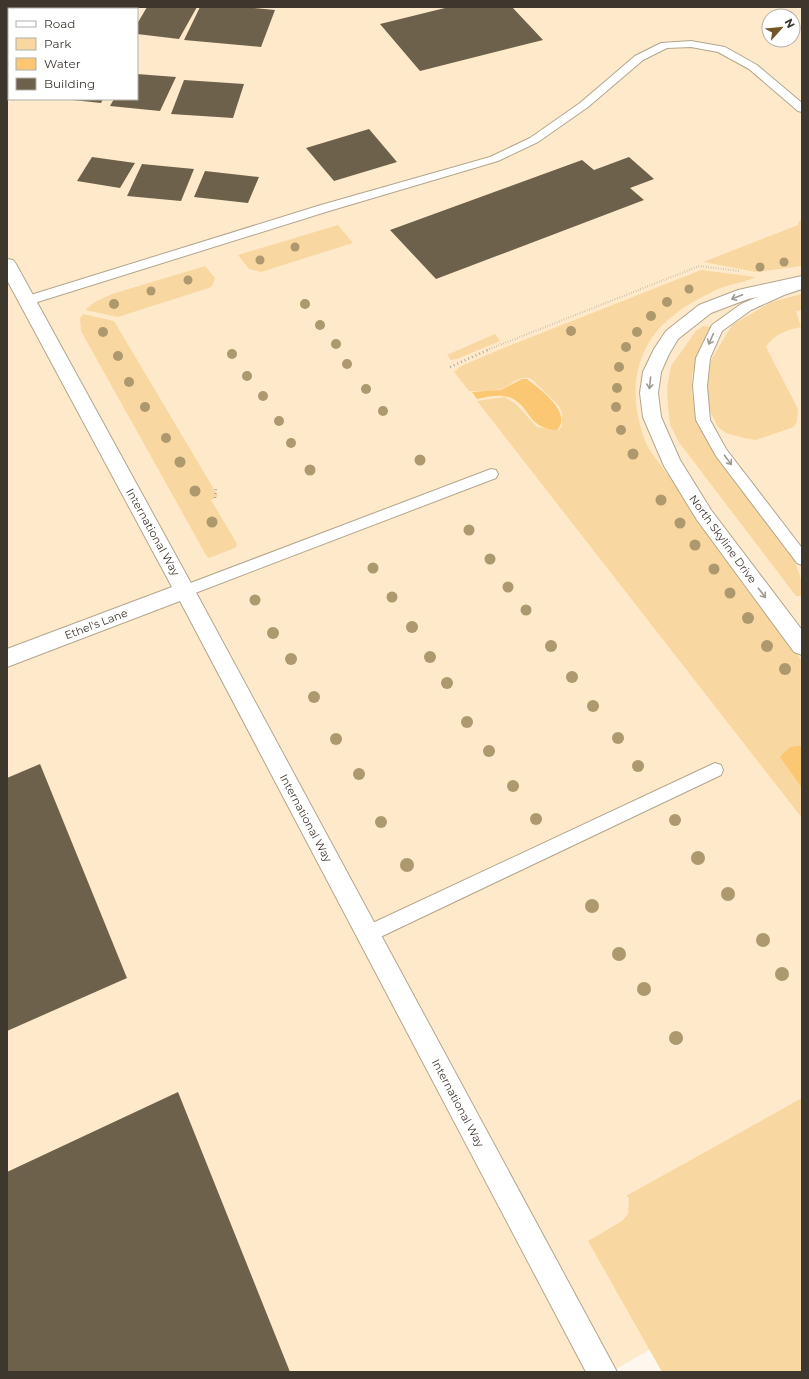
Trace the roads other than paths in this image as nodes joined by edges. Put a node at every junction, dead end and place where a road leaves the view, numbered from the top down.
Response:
1 (802, 109) edge
2 (7, 264) edge
3 (802, 282) edge
4 (802, 286) edge
5 (26, 301) junction
6 (491, 474) dead end
7 (802, 559) edge
8 (185, 591) junction
9 (802, 646) edge
10 (7, 658) edge
11 (715, 770) dead end
12 (368, 934) junction
13 (602, 1372) edge

1 - 5 lane
2 - 5 street, International Way
3 -> 9 street, North Skyline Drive
4 -> 7 lane
5 - 8 street, International Way
6 - 8 lane
8 - 10 street, Ethel's Lane
8 - 12 street, International Way
11 - 12 lane
12 - 13 street, International Way

